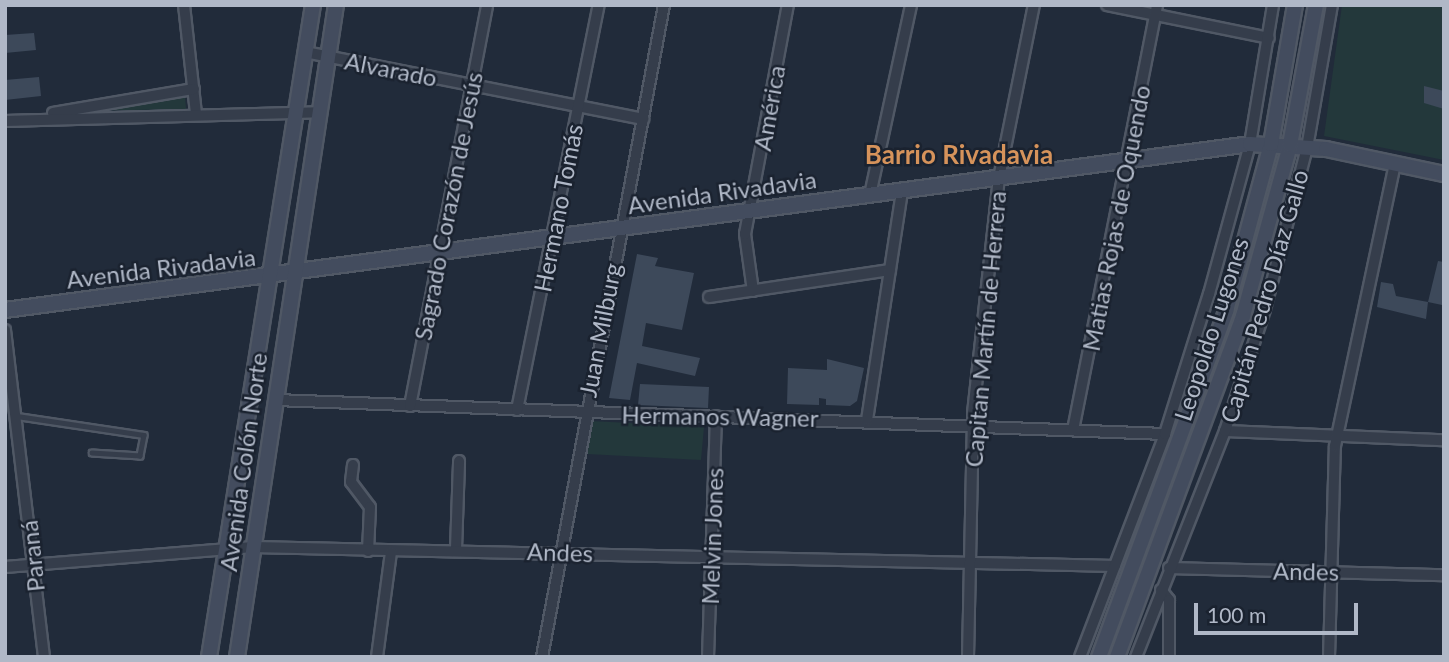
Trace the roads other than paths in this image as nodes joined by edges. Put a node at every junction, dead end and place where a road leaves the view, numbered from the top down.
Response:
1 (184, 5) edge
2 (313, 5) edge
3 (336, 5) edge
4 (487, 5) edge
5 (599, 5) edge
6 (664, 5) edge
7 (788, 5) edge
8 (911, 5) edge
9 (1034, 5) edge
10 (1107, 5) edge
11 (1273, 5) edge
12 (1295, 5) edge
13 (1316, 5) edge
14 (1332, 5) edge
15 (1156, 10) edge
16 (1269, 38) junction
17 (305, 52) junction
18 (328, 57) junction
19 (471, 85) junction
20 (194, 89) junction
21 (578, 106) junction
22 (293, 111) junction
23 (319, 112) junction
24 (196, 113) junction
25 (35, 118) junction
26 (643, 119) junction
27 (5, 121) edge
28 (1250, 144) junction
29 (1271, 144) junction
30 (1290, 145) junction
31 (1307, 148) junction
32 (1125, 161) junction
33 (1395, 164) junction
34 (1444, 174) edge
35 (999, 178) junction
36 (902, 191) junction
37 (870, 195) junction
38 (751, 211) junction
39 (619, 229) junction
40 (552, 238) junction
41 (442, 253) junction
42 (890, 270) junction
43 (292, 274) junction
44 (265, 279) junction
45 (753, 291) junction
46 (709, 297) dead end
47 (5, 310) edge
48 (5, 330) edge
49 (276, 400) junction
50 (410, 406) junction
51 (517, 410) junction
52 (584, 413) junction
53 (18, 416) junction
54 (716, 416) junction
55 (867, 420) junction
56 (973, 422) junction
57 (1073, 430) junction
58 (1225, 431) junction
59 (1165, 434) junction
60 (1337, 436) junction
61 (1444, 440) edge
62 (92, 453) dead end
63 (459, 461) dead end
64 (353, 465) dead end
65 (223, 547) junction
66 (253, 547) junction
67 (456, 549) junction
68 (368, 551) junction
69 (558, 551) junction
70 (391, 552) junction
71 (709, 560) junction
72 (970, 561) junction
73 (33, 565) junction
74 (1115, 566) junction
75 (5, 567) edge
76 (1169, 568) junction
77 (1332, 571) junction
78 (1444, 575) edge
79 (1161, 590) junction
80 (44, 657) edge
81 (209, 657) edge
82 (237, 657) edge
83 (377, 657) edge
84 (542, 657) edge
85 (708, 657) edge
86 (968, 657) edge
87 (1080, 657) edge
88 (1099, 657) edge
89 (1118, 657) edge
90 (1136, 657) edge
91 (1169, 657) edge
92 (1329, 657) edge

1 - 20 street
2 - 17 main road, Avenida Colón Norte
3 - 18 main road, Avenida Colón Norte
4 - 19 street, Sagrado Corazón de Jesús
5 - 21 street, Hermano Tomás
6 - 26 street, Juan Milburg
7 - 38 street, América
8 - 37 street
9 - 35 street, Capitan Martín de Herrera
10 - 15 street
11 - 16 street
12 - 29 main road, Leopoldo Lugones
13 - 30 main road, Leopoldo Lugones
14 - 31 street, Capitán Pedro Díaz Gallo
15 - 16 street
15 - 32 street, Matias Rojas de Oquendo
16 - 28 street
17 - 18 street, Alvarado
17 - 22 main road, Avenida Colón Norte
18 - 19 street, Alvarado
18 - 23 main road, Avenida Colón Norte
19 - 21 street, Alvarado
19 - 41 street, Sagrado Corazón de Jesús
20 - 24 street
20 - 25 street
21 - 26 street, Alvarado
21 - 40 street, Hermano Tomás
22 - 23 street
22 - 24 street
22 - 44 main road, Avenida Colón Norte
23 - 43 main road, Avenida Colón Norte
24 - 25 street
25 - 27 street
26 - 39 street, Juan Milburg
28 - 29 main road, Avenida Rivadavia
28 - 32 main road, Avenida Rivadavia
28 - 59 street
29 - 30 main road, Avenida Rivadavia
29 - 88 main road, Leopoldo Lugones
30 - 31 main road, Avenida Rivadavia
30 - 89 main road, Leopoldo Lugones
31 - 33 main road, Avenida Rivadavia
31 - 58 street, Capitán Pedro Díaz Gallo
32 - 35 main road, Avenida Rivadavia
32 - 57 street, Matias Rojas de Oquendo
33 - 34 main road, Avenida Rivadavia
33 - 60 street
35 - 36 main road, Avenida Rivadavia
35 - 56 street, Capitan Martín de Herrera
36 - 37 main road, Avenida Rivadavia
36 - 42 street
37 - 38 main road, Avenida Rivadavia
38 - 39 main road, Avenida Rivadavia
38 - 45 street
39 - 40 main road, Avenida Rivadavia
39 - 52 street, Juan Milburg
40 - 41 main road, Avenida Rivadavia
40 - 51 street, Hermano Tomás
41 - 43 main road, Avenida Rivadavia
41 - 50 street, Sagrado Corazón de Jesús
42 - 45 street
42 - 55 street
43 - 44 main road, Avenida Rivadavia
43 - 49 main road, Avenida Colón Norte
44 - 47 main road, Avenida Rivadavia
44 - 65 main road, Avenida Colón Norte
45 - 46 street
48 - 53 street, Paraná
49 - 50 street, Hermanos Wagner
49 - 66 main road, Avenida Colón Norte
50 - 51 street, Hermanos Wagner
51 - 52 street, Hermanos Wagner
52 - 54 street, Hermanos Wagner
52 - 69 street, Juan Milburg
53 - 62 lane
53 - 73 street, Paraná
54 - 55 street, Hermanos Wagner
54 - 71 street, Melvin Jones
55 - 56 street, Hermanos Wagner
56 - 57 street, Hermanos Wagner
56 - 72 street, Capitan Martín de Herrera
57 - 59 street, Hermanos Wagner
58 - 60 street
58 - 76 street, Capitán Pedro Díaz Gallo
59 - 74 street
60 - 61 street
60 - 77 street
63 - 67 street
64 - 68 street
65 - 66 street, Andes
65 - 73 street, Andes
65 - 81 main road, Avenida Colón Norte
66 - 68 street, Andes
66 - 82 main road, Avenida Colón Norte
67 - 69 street, Andes
67 - 70 street, Andes
68 - 70 street, Andes
69 - 71 street, Andes
69 - 84 street, Juan Milburg
70 - 83 street
71 - 72 street, Andes
71 - 85 street, Melvin Jones
72 - 74 street, Andes
72 - 86 street, Capitan Martín de Herrera
73 - 75 street, Andes
73 - 80 street, Paraná
74 - 87 street
76 - 77 street, Andes
76 - 79 street, Capitán Pedro Díaz Gallo
77 - 78 street, Andes
77 - 92 street
79 - 90 street, Capitán Pedro Díaz Gallo
79 - 91 street

